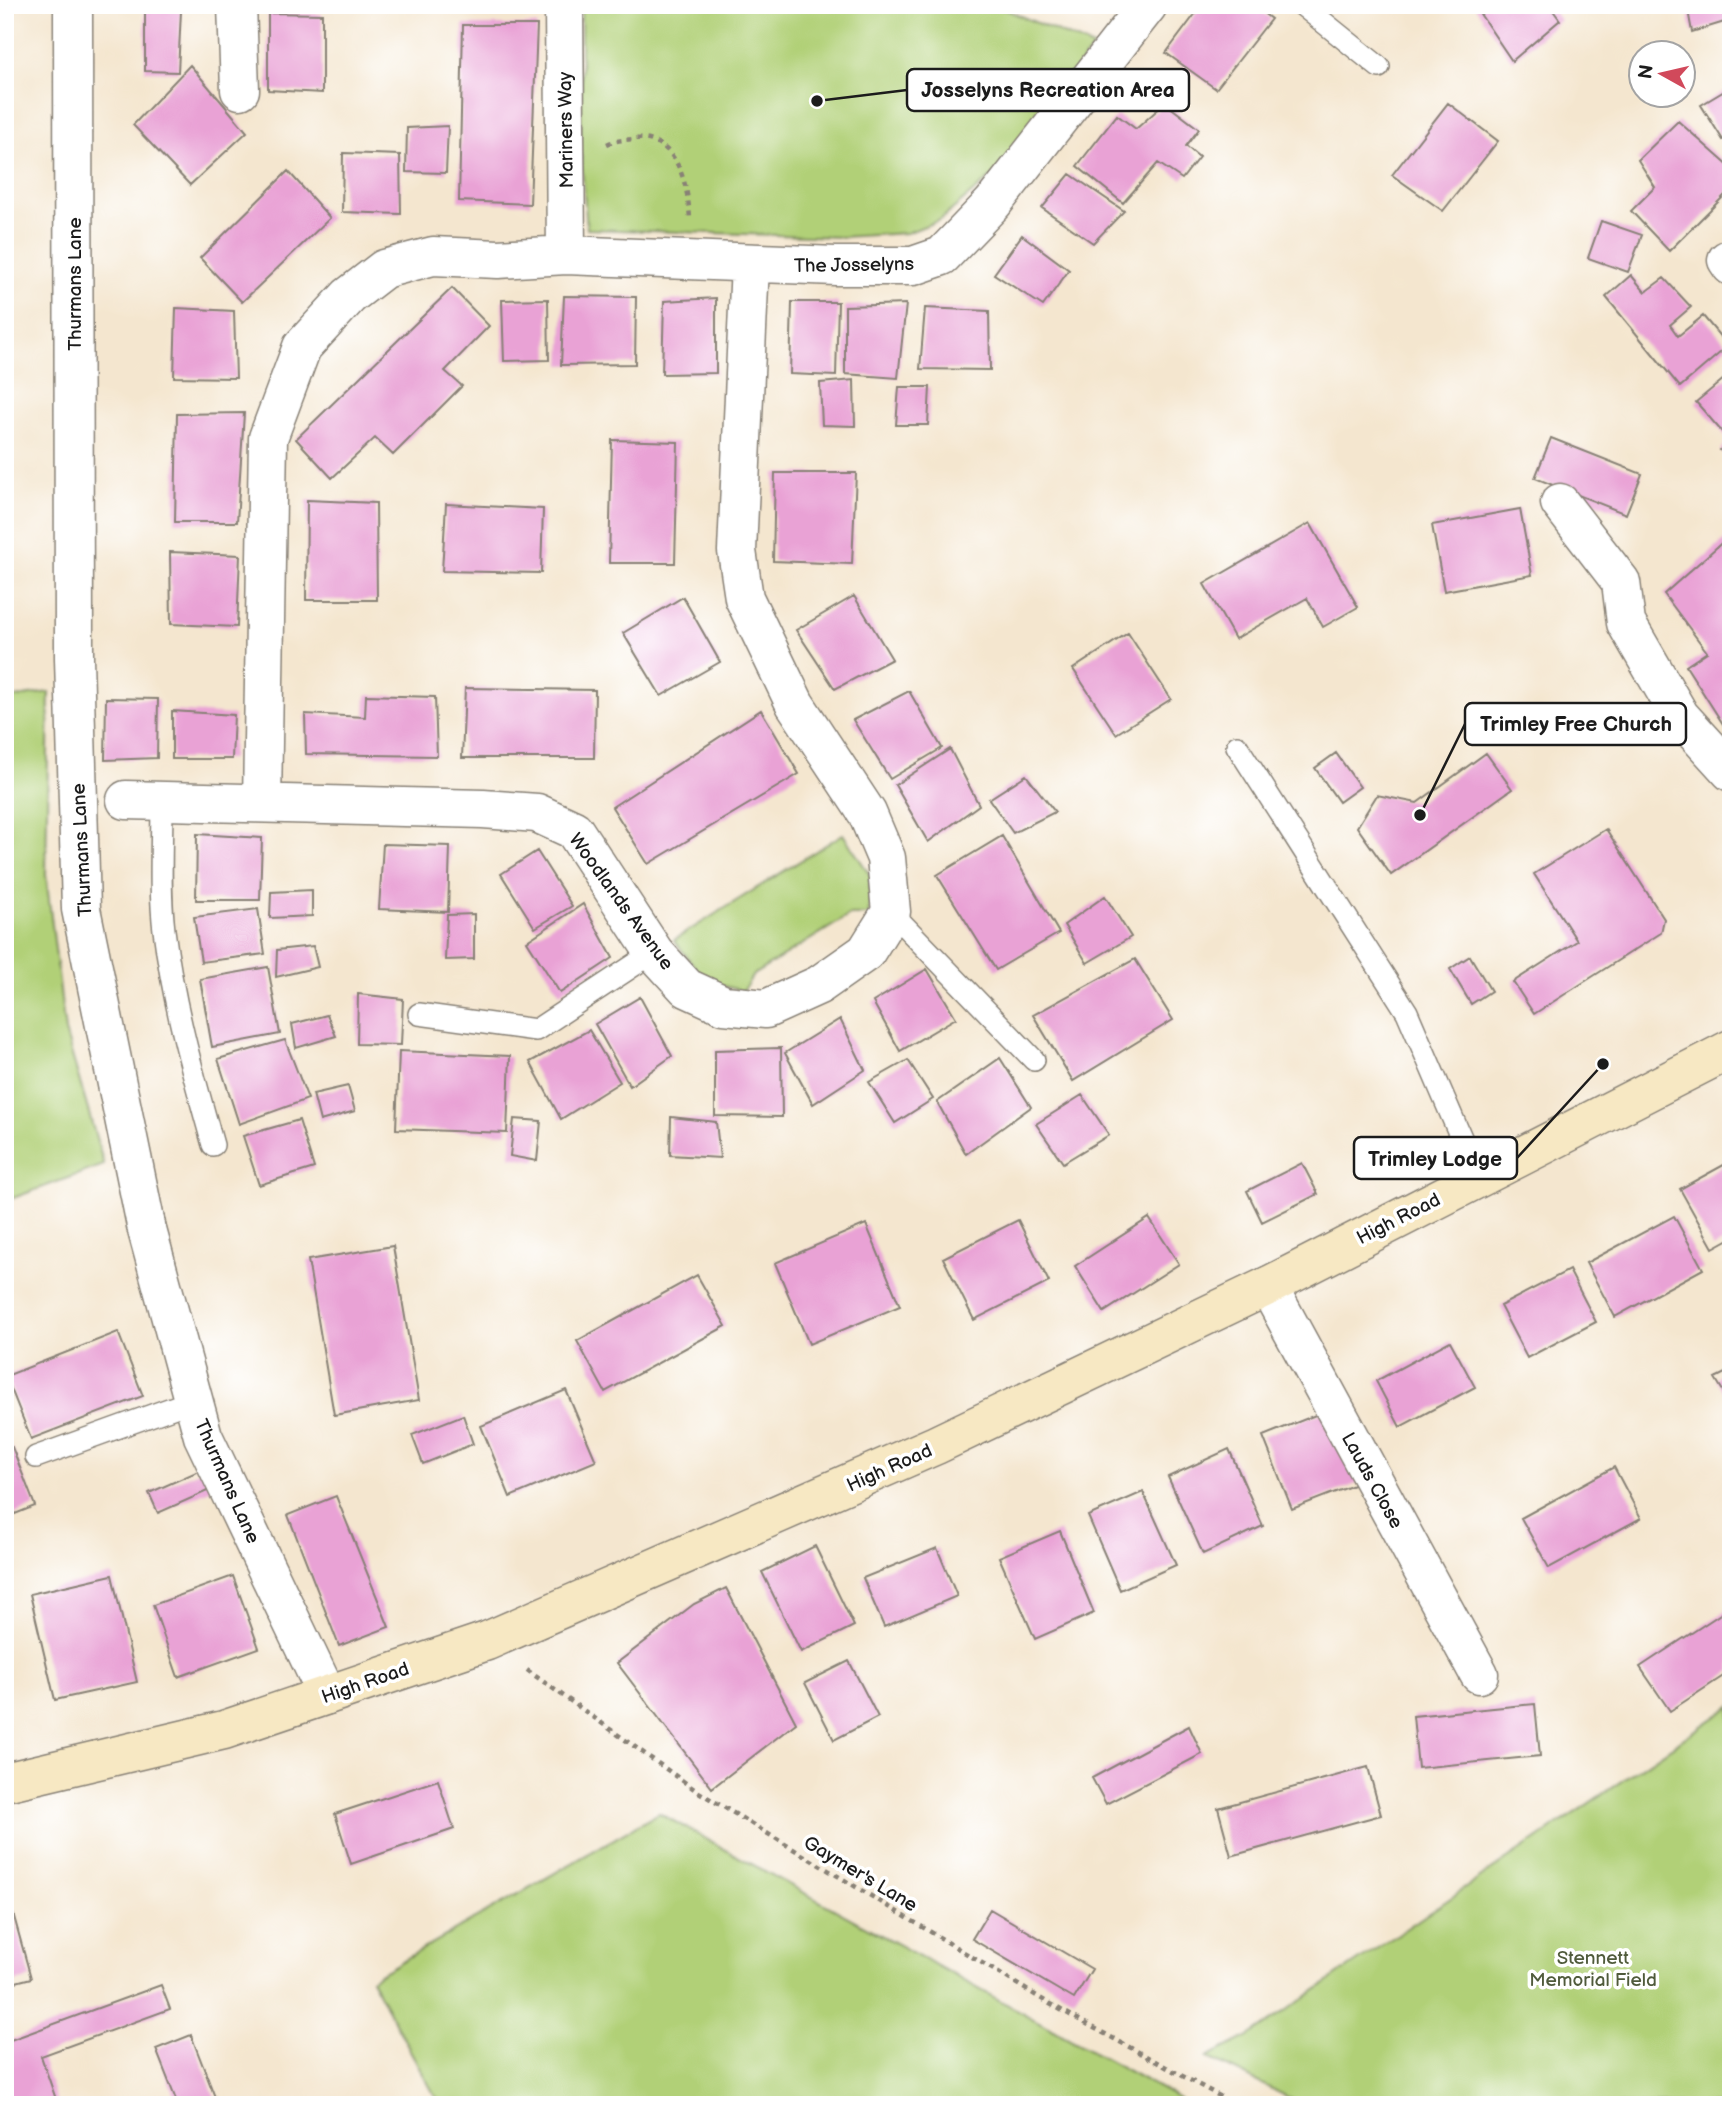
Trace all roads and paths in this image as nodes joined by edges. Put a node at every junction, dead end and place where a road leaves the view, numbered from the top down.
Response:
1 (74, 5) edge
2 (237, 5) edge
3 (564, 5) edge
4 (1148, 5) edge
5 (1302, 5) edge
6 (1379, 67) dead end
7 (240, 90) dead end
8 (566, 172) junction
9 (566, 255) junction
10 (692, 262) junction
11 (750, 264) junction
12 (1560, 503) dead end
13 (1237, 746) dead end
14 (1731, 772) edge
15 (144, 801) joint
16 (262, 803) junction
17 (891, 912) junction
18 (654, 951) junction
19 (419, 1014) dead end
20 (1731, 1048) edge
21 (1034, 1060) dead end
22 (213, 1145) dead end
23 (1478, 1177) junction
24 (1268, 1286) junction
25 (194, 1400) junction
26 (36, 1457) dead end
27 (486, 1641) junction
28 (1479, 1674) dead end
29 (327, 1695) junction
30 (5, 1782) edge
31 (1236, 2105) edge

1 - 25 street, Thurmans Lane
2 - 7 street
3 - 8 street, Mariners Way
4 - 11 street, The Josselyns
5 - 6 lane
8 - 9 street, Mariners Way
8 - 10 path
9 - 10 street, The Josselyns
9 - 16 street, The Josselyns
10 - 11 street, The Josselyns
11 - 17 street
12 - 14 street
13 - 23 lane
15 - 16 street, Woodlands Avenue
15 - 22 lane
16 - 18 street, Woodlands Avenue
17 - 18 street, Woodlands Avenue
17 - 21 lane
18 - 19 lane
20 - 23 street, High Road
23 - 24 street, High Road
24 - 27 street, High Road
24 - 28 street, Lauds Close
25 - 26 lane
25 - 29 street, Thurmans Lane
27 - 29 street, High Road
27 - 31 path, Gaymer's Lane
29 - 30 street, High Road

